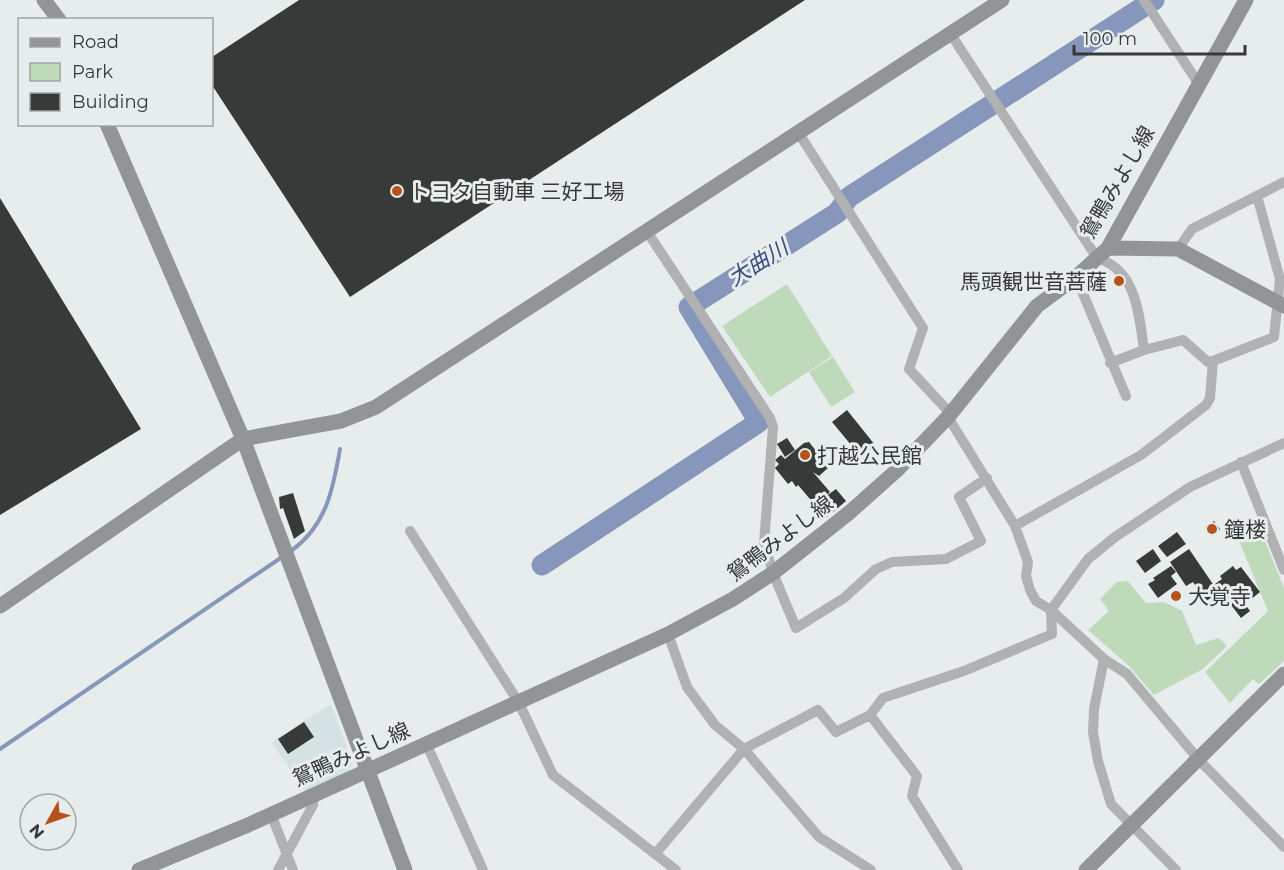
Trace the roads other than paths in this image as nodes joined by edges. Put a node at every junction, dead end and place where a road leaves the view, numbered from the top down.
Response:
1 (44, 0) edge
2 (1002, 0) edge
3 (1144, 0) edge
4 (1246, 0) edge
5 (58, 18) edge
6 (950, 33) junction
7 (1198, 83) junction
8 (108, 126) edge
9 (798, 132) junction
10 (1284, 182) edge
11 (1257, 196) junction
12 (646, 230) junction
13 (1178, 249) junction
14 (1102, 253) junction
15 (1076, 277) junction
16 (1282, 304) edge
17 (1144, 350) junction
18 (1213, 361) junction
19 (1110, 363) junction
20 (1126, 396) dead end
21 (949, 415) junction
22 (243, 439) junction
23 (1284, 443) edge
24 (1241, 462) junction
25 (987, 478) junction
26 (1015, 526) junction
27 (410, 531) dead end
28 (1284, 570) edge
29 (773, 573) junction
30 (0, 606) edge
31 (1051, 610) junction
32 (668, 634) junction
33 (1104, 659) junction
34 (1284, 674) edge
35 (519, 703) junction
36 (870, 715) junction
37 (426, 743) junction
38 (744, 749) junction
39 (1199, 760) junction
40 (367, 770) junction
41 (314, 793) junction
42 (272, 814) junction
43 (1132, 825) junction
44 (1284, 847) edge
45 (656, 853) junction
46 (286, 854) junction
47 (139, 870) edge
48 (278, 870) edge
49 (293, 870) edge
50 (405, 870) edge
51 (483, 870) edge
52 (676, 870) edge
53 (871, 870) edge
54 (958, 870) edge
55 (1086, 870) edge
56 (1176, 870) edge

1 - 5 street
2 - 6 street
3 - 7 street
4 - 7 street, 鴛鴨みよし線
6 - 9 street
6 - 14 street
7 - 14 street, 鴛鴨みよし線
8 - 22 street
9 - 12 street
9 - 21 street
10 - 11 street
11 - 13 street
11 - 16 street
12 - 22 street
12 - 29 street
13 - 14 street
13 - 16 street
14 - 15 street, 鴛鴨みよし線
14 - 17 street
15 - 19 street
15 - 21 street, 鴛鴨みよし線
16 - 18 street
17 - 18 street
17 - 19 street
18 - 26 street
19 - 20 street
21 - 25 street
21 - 29 street, 鴛鴨みよし線
22 - 30 street
22 - 40 street
23 - 24 street
24 - 28 street
24 - 31 street
25 - 26 street
25 - 29 street
26 - 31 street
27 - 35 street
29 - 32 street, 鴛鴨みよし線
31 - 33 street
31 - 36 street
32 - 35 street, 鴛鴨みよし線
32 - 38 street
33 - 39 street
33 - 43 street
34 - 39 street
35 - 37 street, 鴛鴨みよし線
35 - 45 street
36 - 38 street
36 - 54 street
37 - 40 street, 鴛鴨みよし線
37 - 51 street
38 - 45 street
38 - 53 street
39 - 43 street
39 - 44 street
40 - 41 street, 鴛鴨みよし線
40 - 50 street
41 - 42 street, 鴛鴨みよし線
41 - 46 street
42 - 46 street
42 - 47 street, 鴛鴨みよし線
43 - 55 street
43 - 56 street
45 - 52 street
46 - 48 street
46 - 49 street

